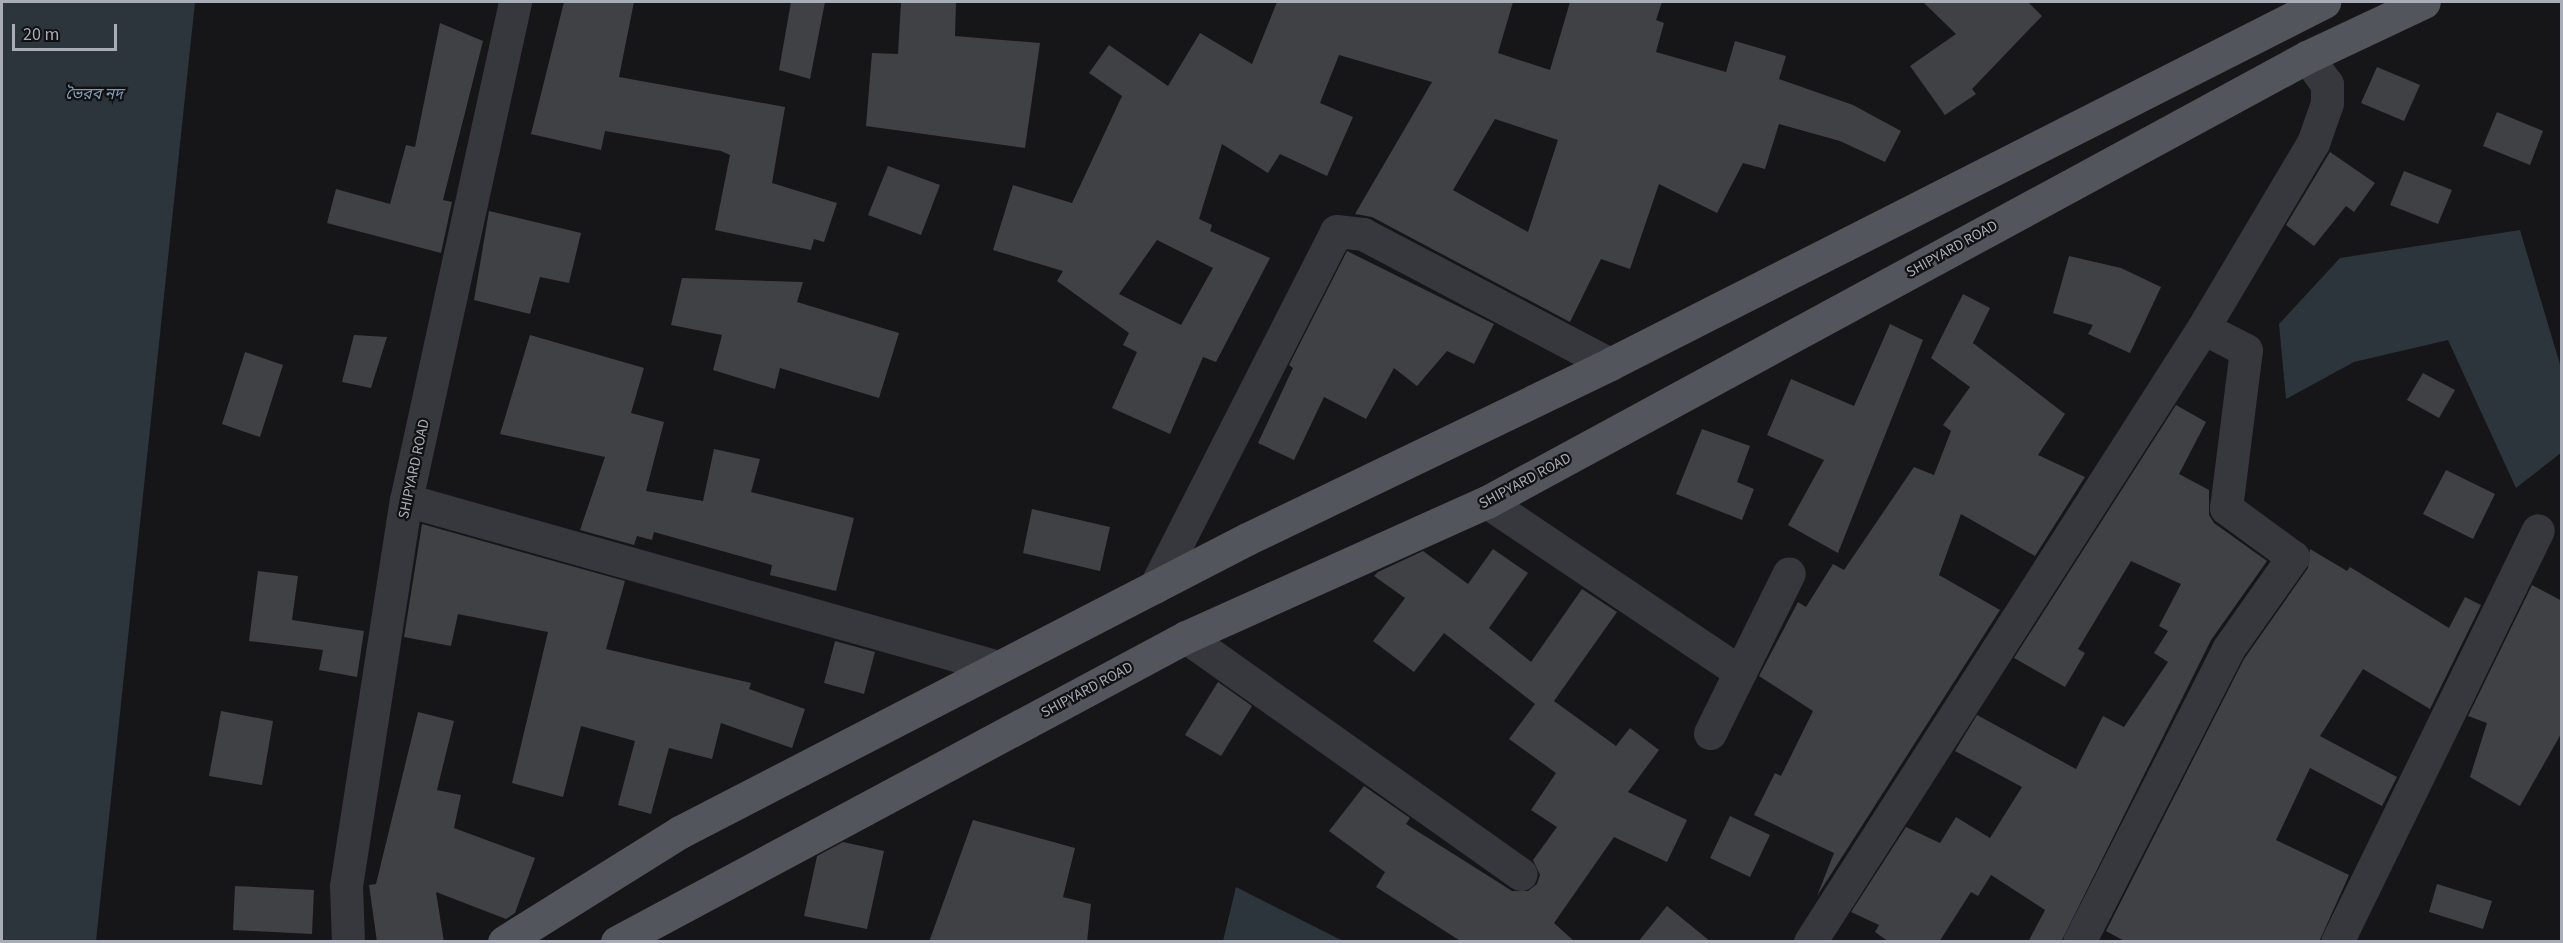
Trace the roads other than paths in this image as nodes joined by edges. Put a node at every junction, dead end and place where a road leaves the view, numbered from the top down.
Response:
1 (515, 2) edge
2 (2324, 2) edge
3 (2424, 2) edge
4 (2307, 57) junction
5 (2203, 328) junction
6 (1610, 364) junction
7 (406, 500) junction
8 (1487, 502) junction
9 (2538, 530) dead end
10 (1789, 573) dead end
11 (1155, 587) junction
12 (1186, 637) junction
13 (998, 667) junction
14 (1740, 672) junction
15 (1710, 733) dead end
16 (1521, 874) dead end
17 (348, 942) edge
18 (504, 942) edge
19 (617, 942) edge
20 (1810, 942) edge
21 (2079, 942) edge
22 (2337, 942) edge

1 - 7 street, SHIPYARD ROAD
2 - 6 main road
3 - 4 main road, SHIPYARD ROAD
4 - 5 street
4 - 8 main road, SHIPYARD ROAD
5 - 20 street
5 - 21 street
6 - 11 main road
6 - 11 street
7 - 13 street
7 - 17 street, SHIPYARD ROAD
8 - 12 main road, SHIPYARD ROAD
8 - 14 street
9 - 22 street
10 - 14 street
11 - 13 main road
12 - 16 street
12 - 19 main road, SHIPYARD ROAD
13 - 18 main road
14 - 15 street

